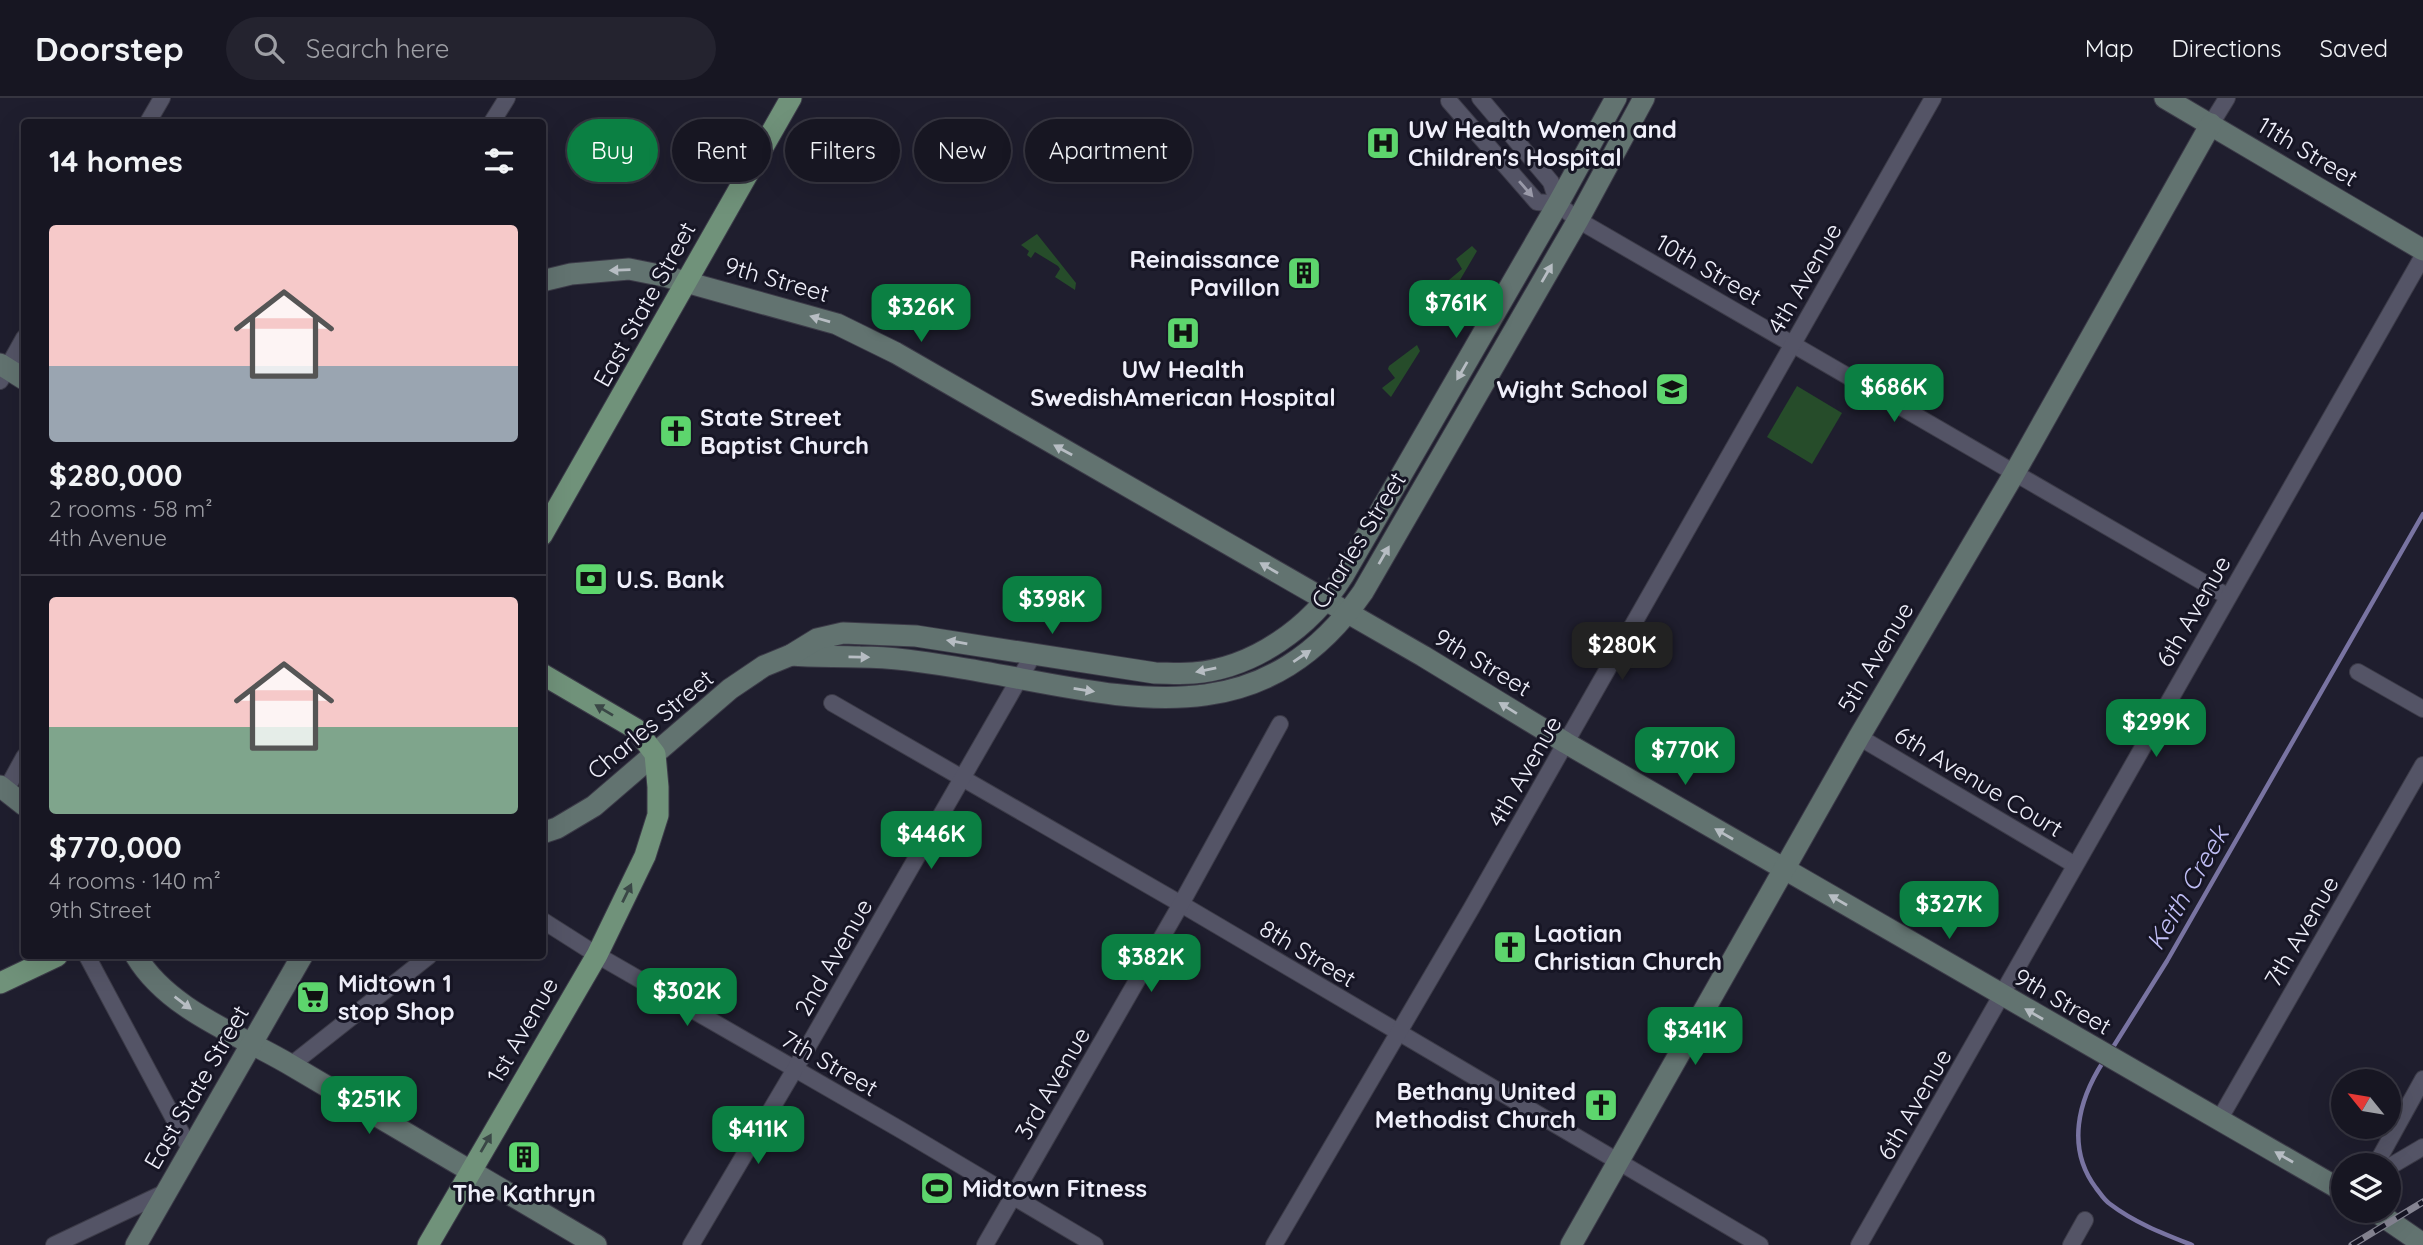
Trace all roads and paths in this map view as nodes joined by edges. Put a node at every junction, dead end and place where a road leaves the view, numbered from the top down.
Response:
1 (162, 98) edge
2 (507, 98) edge
3 (791, 98) edge
4 (1480, 98) edge
5 (1616, 98) edge
6 (1644, 98) edge
7 (1933, 98) edge
8 (2165, 98) edge
9 (2227, 98) edge
10 (1448, 101) dead end
11 (150, 119) edge
12 (494, 119) edge
13 (2211, 124) junction
14 (1558, 204) junction
15 (1578, 220) junction
16 (2423, 250) edge
17 (2423, 256) edge
18 (546, 280) edge
19 (687, 281) junction
20 (1793, 343) junction
21 (21, 345) edge
22 (8, 373) edge
23 (2014, 474) junction
24 (546, 529) edge
25 (2227, 596) junction
26 (1327, 601) junction
27 (1348, 613) junction
28 (791, 655) junction
29 (1033, 655) junction
30 (2358, 672) dead end
31 (546, 676) edge
32 (1020, 679) junction
33 (832, 703) dead end
34 (2423, 709) edge
35 (1280, 724) dead end
36 (1858, 737) junction
37 (1566, 743) junction
38 (655, 754) junction
39 (2423, 765) edge
40 (21, 771) edge
41 (963, 779) junction
42 (15, 798) edge
43 (546, 832) edge
44 (2075, 864) junction
45 (1783, 869) junction
46 (1181, 904) junction
47 (546, 923) edge
48 (597, 955) junction
49 (51, 959) edge
50 (89, 959) edge
51 (138, 959) edge
52 (300, 959) edge
53 (425, 959) edge
54 (0, 983) edge
55 (2003, 996) junction
56 (1399, 1033) junction
57 (252, 1043) junction
58 (291, 1065) junction
59 (795, 1069) junction
60 (2423, 1079) edge
61 (2219, 1120) junction
62 (2423, 1147) edge
63 (190, 1149) junction
64 (2382, 1153) edge
65 (2401, 1160) edge
66 (1618, 1162) junction
67 (469, 1172) junction
68 (2331, 1184) edge
69 (166, 1192) junction
70 (1013, 1197) junction
71 (2085, 1220) dead end
72 (2392, 1223) edge
73 (2423, 1244) edge
74 (54, 1245) edge
75 (136, 1245) edge
76 (428, 1245) edge
77 (596, 1245) edge
78 (691, 1245) edge
79 (985, 1245) edge
80 (1095, 1245) edge
81 (1274, 1245) edge
82 (1571, 1245) edge
83 (1759, 1245) edge
84 (1859, 1245) edge
85 (2071, 1245) edge

1 - 11 street
2 - 12 street
3 - 19 main road, East State Street
4 - 14 street
5 - 14 main road, Charles Street
6 - 15 main road, Charles Street
7 - 20 street, 4th Avenue
8 - 13 main road, 11th Street
9 - 13 street, 5th Avenue
10 -> 14 street, 10th Street
13 - 16 main road, 11th Street
13 - 23 main road, 5th Avenue
14 - 15 street, 10th Street
14 -> 26 main road, Charles Street
15 - 20 street, 10th Street
27 -> 15 main road, Charles Street
17 - 25 street, 6th Avenue
19 -> 18 main road, 9th Street
19 - 24 main road, East State Street
26 -> 19 main road, 9th Street
20 - 23 street, 10th Street
20 - 37 street, 4th Avenue
21 - 22 street
23 - 25 street, 10th Street
23 - 36 main road, 5th Avenue
25 - 44 street, 6th Avenue
26 - 27 main road, 9th Street
26 -> 29 main road, Charles Street
32 -> 27 main road, Charles Street
37 -> 27 main road, 9th Street
29 -> 28 main road, Charles Street
28 -> 32 main road, Charles Street
28 - 38 main road, Charles Street
29 - 32 street, 2nd Avenue
30 - 34 street
38 -> 31 main road
32 - 41 street, 2nd Avenue
33 - 41 street, 8th Street
35 - 46 street, 3rd Avenue
36 - 44 street, 6th Avenue Court
36 - 45 main road, 5th Avenue
45 -> 37 main road, 9th Street
37 - 56 street, 4th Avenue
38 - 43 main road, Charles Street
48 -> 38 main road, 1st Avenue
39 - 61 street, 7th Avenue
40 - 42 street
41 - 46 street, 8th Street
41 - 59 street, 2nd Avenue
44 - 55 street, 6th Avenue
55 -> 45 main road, 9th Street
45 - 66 main road, 5th Avenue
46 - 56 street, 8th Street
46 - 70 street, 3rd Avenue
47 - 48 street, 7th Street
48 - 59 street, 7th Street
67 -> 48 main road, 1st Avenue
49 - 54 main road
50 - 63 street
51 -> 57 main road
52 - 57 main road, East State Street
53 - 58 street
61 -> 55 main road, 9th Street
55 - 84 street, 6th Avenue
56 - 66 street, 8th Street
56 - 81 street, 4th Avenue
57 - 58 main road
57 - 63 main road, East State Street
58 - 67 main road
59 - 70 street, 7th Street
59 - 78 street, 2nd Avenue
60 - 64 street
68 -> 61 main road, 9th Street
62 - 65 street
63 - 69 main road, East State Street
66 - 82 main road, 5th Avenue
66 - 83 street, 8th Street
67 - 76 main road, 1st Avenue
67 - 77 main road
69 - 74 street
69 - 75 main road, East State Street
70 - 79 street, 3rd Avenue
70 - 80 street, 7th Street
71 - 85 street
72 - 73 main road

